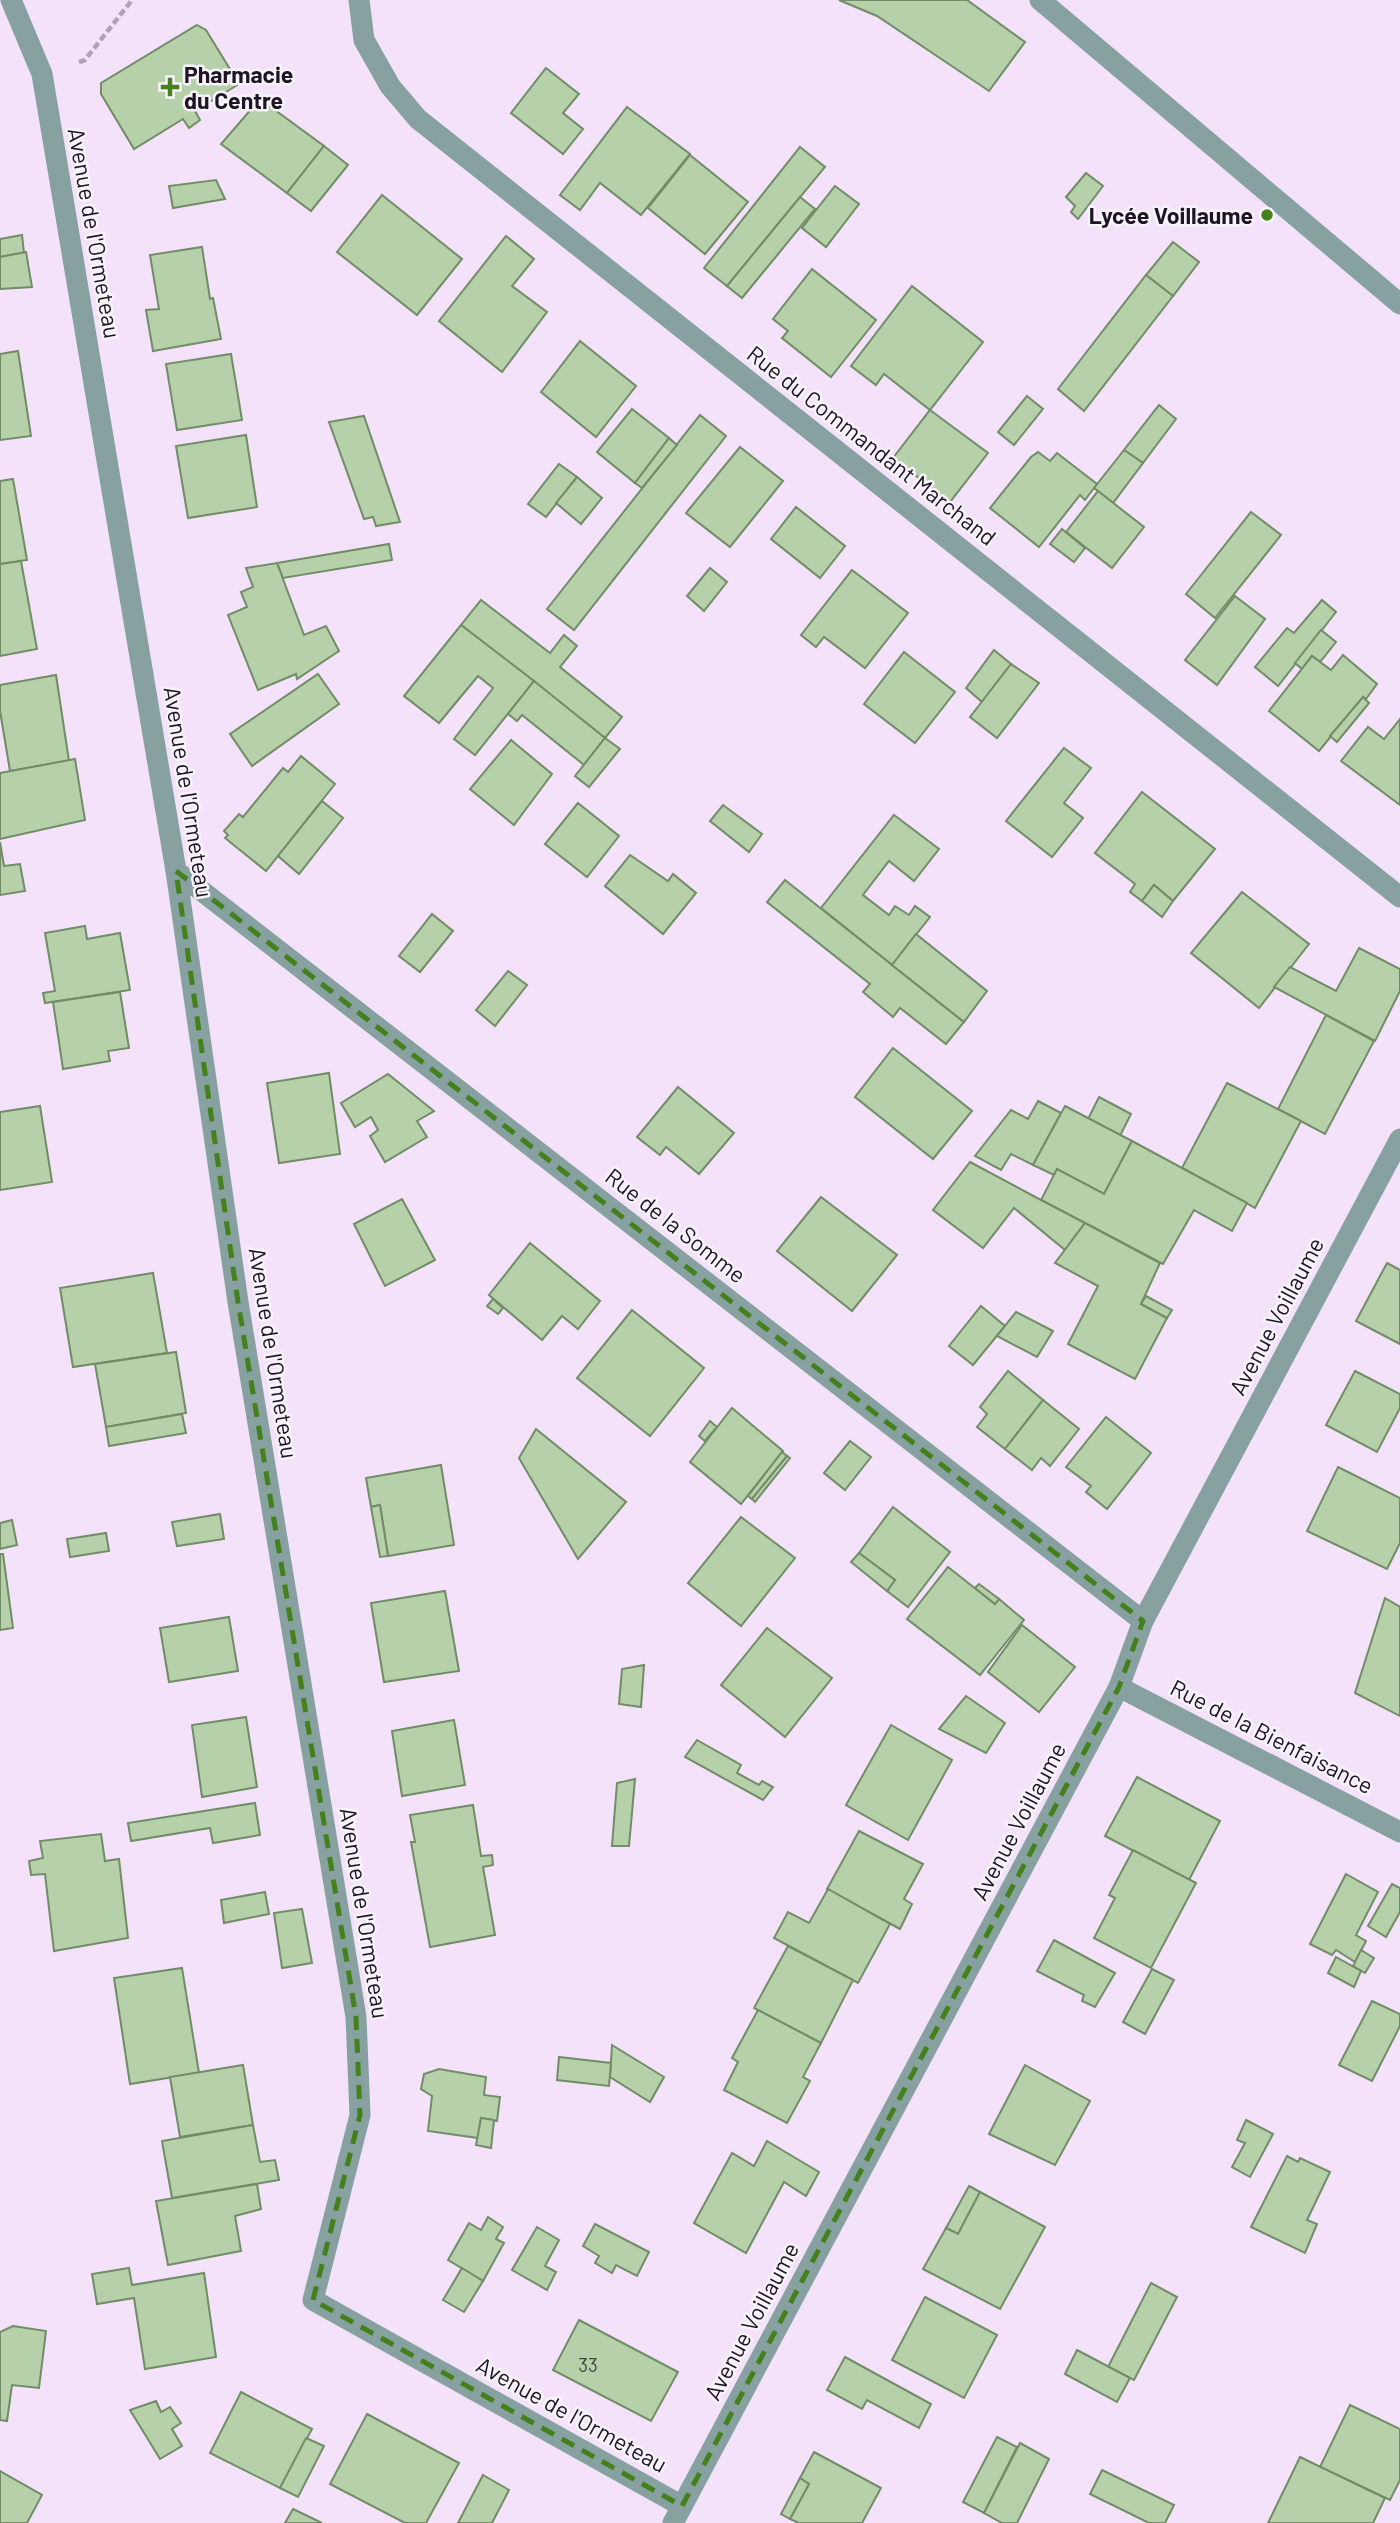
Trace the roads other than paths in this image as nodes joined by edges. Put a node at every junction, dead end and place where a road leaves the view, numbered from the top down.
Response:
1 (10, 0) edge
2 (359, 0) edge
3 (1040, 0) edge
4 (1400, 304) edge
5 (176, 871) junction
6 (1400, 897) edge
7 (1400, 1139) edge
8 (1143, 1621) junction
9 (1119, 1687) junction
10 (1400, 1832) edge
11 (677, 2514) edge

1 - 5 street, Avenue de l'Ormeteau
2 - 6 street, Rue du Commandant Marchand
3 - 4 street
5 - 8 street, Rue de la Somme
5 - 11 street, Avenue de l'Ormeteau
7 - 8 street, Avenue Voillaume
8 - 9 street, Avenue Voillaume
9 - 10 street, Rue de la Bienfaisance
9 - 11 street, Avenue Voillaume

